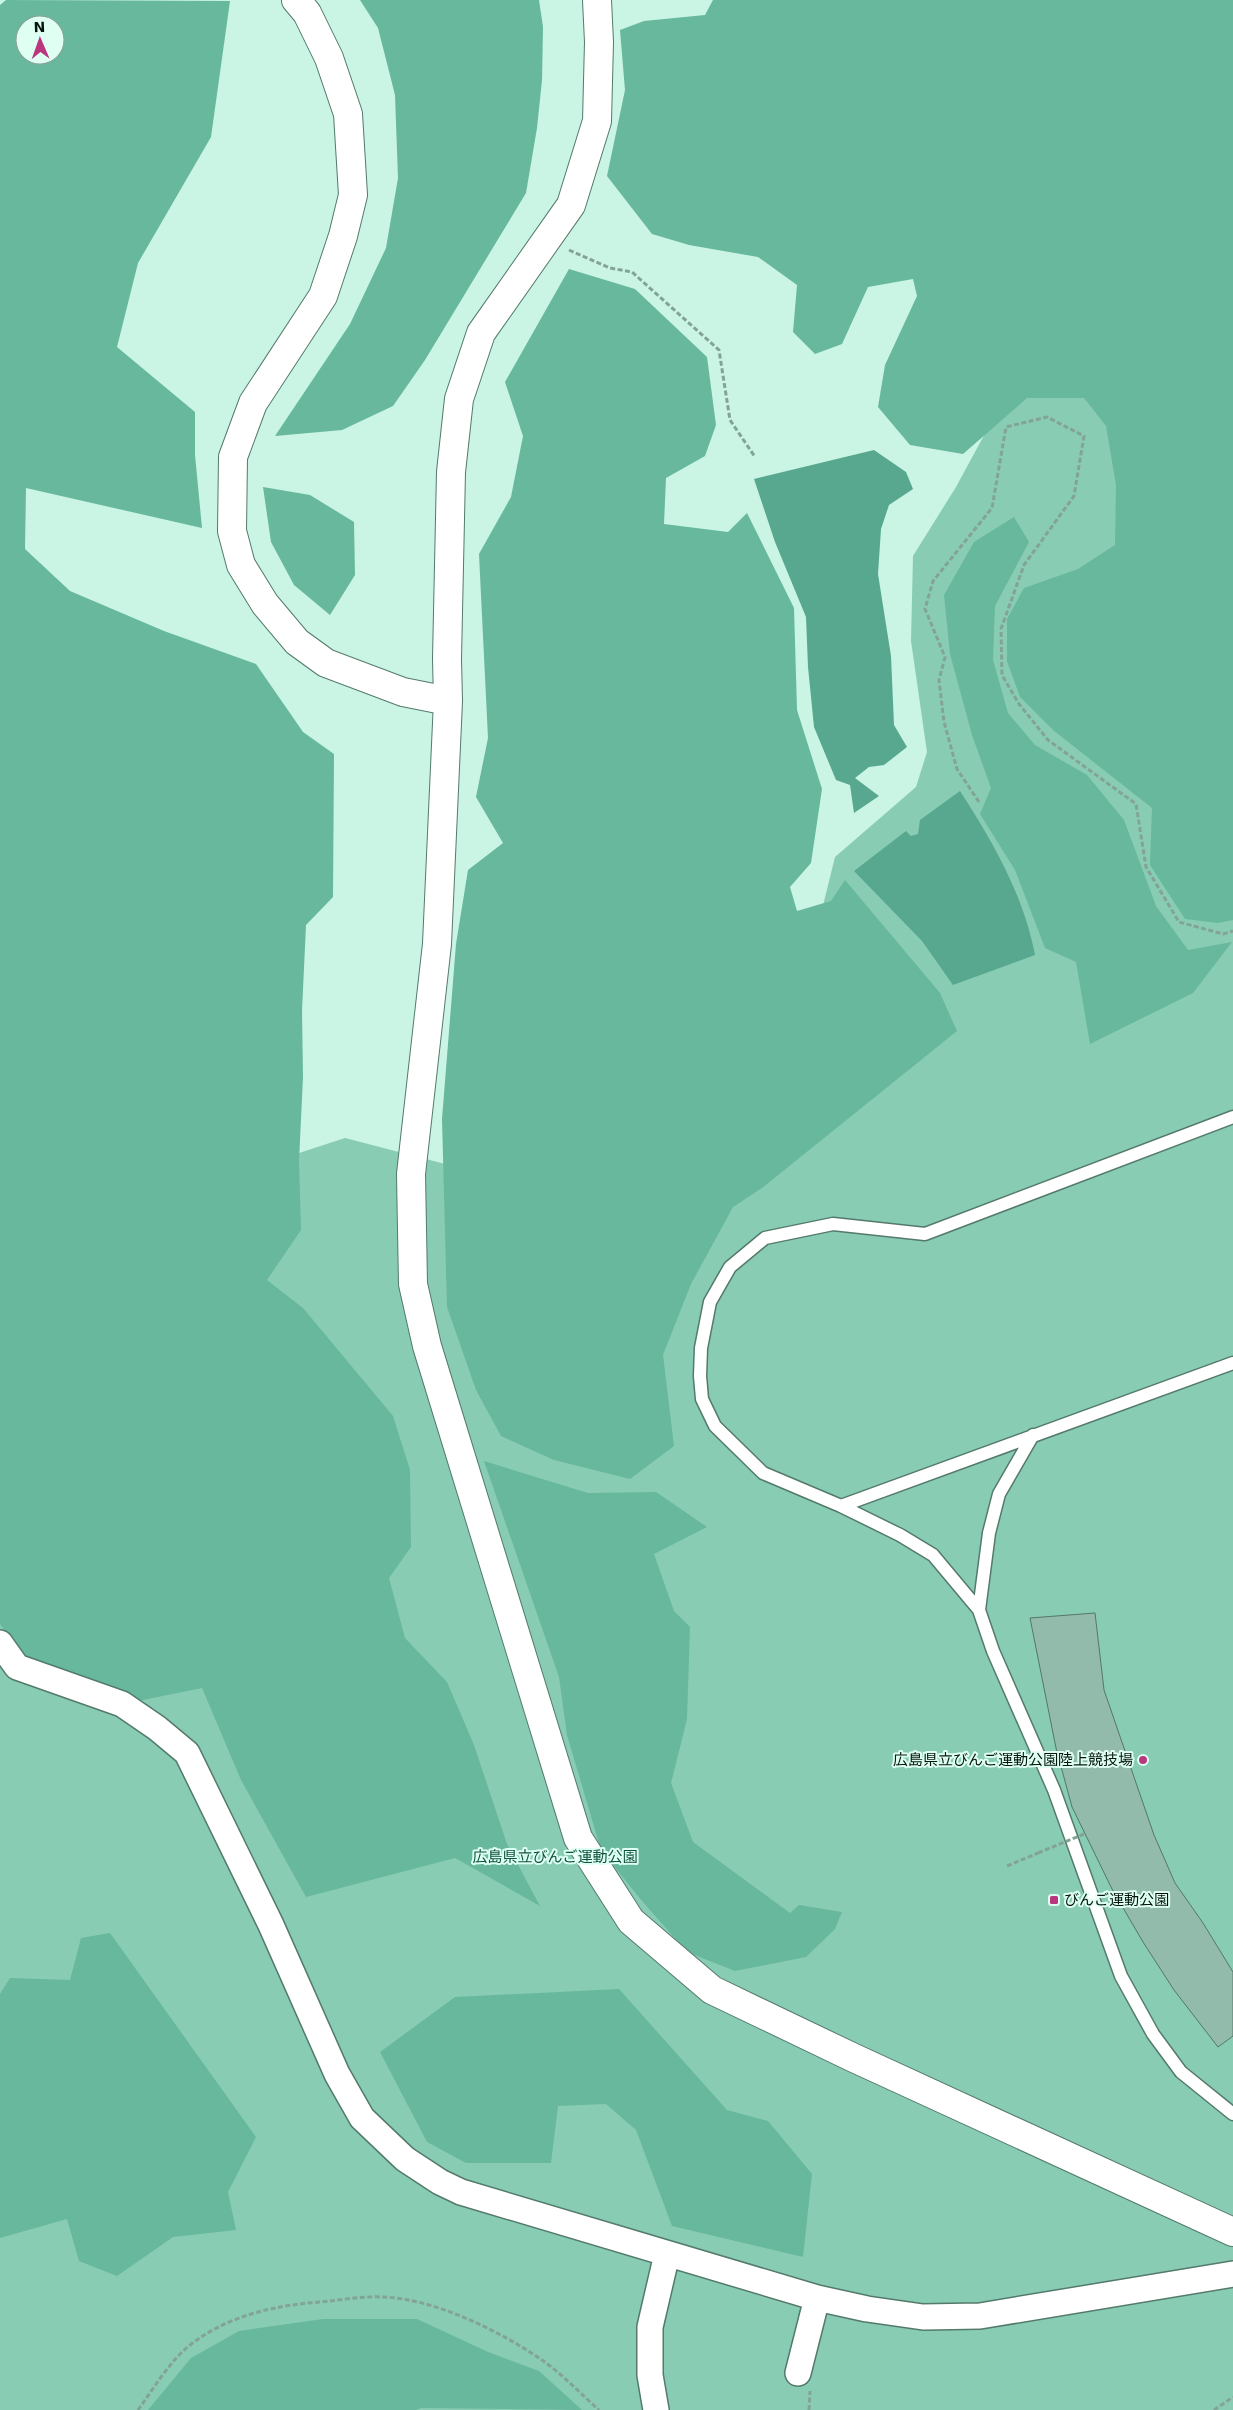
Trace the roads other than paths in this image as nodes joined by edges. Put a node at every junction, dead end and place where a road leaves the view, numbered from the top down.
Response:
1 (296, 0) edge
2 (597, 0) edge
3 (448, 701) junction
4 (1233, 1117) edge
5 (1233, 1363) edge
6 (1033, 1435) junction
7 (841, 1506) junction
8 (979, 1610) junction
9 (0, 1643) edge
10 (1233, 2114) edge
11 (1233, 2232) edge
12 (668, 2254) junction
13 (1233, 2274) edge
14 (817, 2298) junction
15 (798, 2373) dead end
16 (656, 2410) edge

1 - 3 street
2 - 3 street
3 - 11 street
4 - 7 lane
5 - 6 lane
6 - 7 lane
6 - 8 lane
7 - 8 lane
8 - 10 lane
9 - 12 street
12 - 14 street
12 - 16 street
13 - 14 street
14 - 15 street

